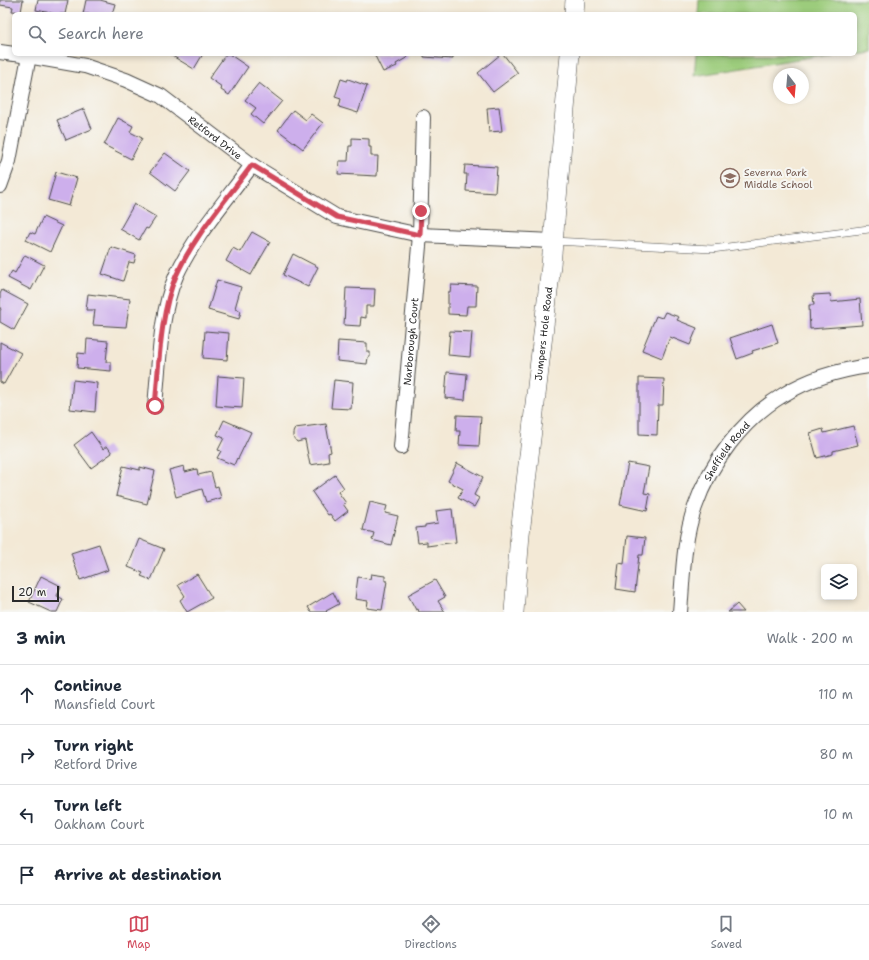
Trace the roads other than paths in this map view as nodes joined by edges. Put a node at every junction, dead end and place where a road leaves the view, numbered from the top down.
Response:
1 (575, 0) edge
2 (574, 12) edge
3 (0, 52) edge
4 (12, 54) edge
5 (20, 56) edge
6 (25, 56) edge
7 (570, 56) edge
8 (423, 117) dead end
9 (252, 165) junction
10 (0, 186) edge
11 (869, 229) edge
12 (420, 235) junction
13 (553, 241) junction
14 (869, 366) edge
15 (155, 406) dead end
16 (401, 447) dead end
17 (514, 612) edge
18 (680, 612) edge

1 - 2 main road
3 - 4 street, Retford Drive
5 - 10 street
6 - 9 street, Retford Drive
7 - 13 main road, Jumpers Hole Road
8 - 12 street, Narborough Court
9 - 12 street, Retford Drive
9 - 15 street
11 - 13 lane
12 - 13 street, Retford Drive
12 - 16 street, Narborough Court
13 - 17 main road, Jumpers Hole Road
14 - 18 street, Sheffield Road

